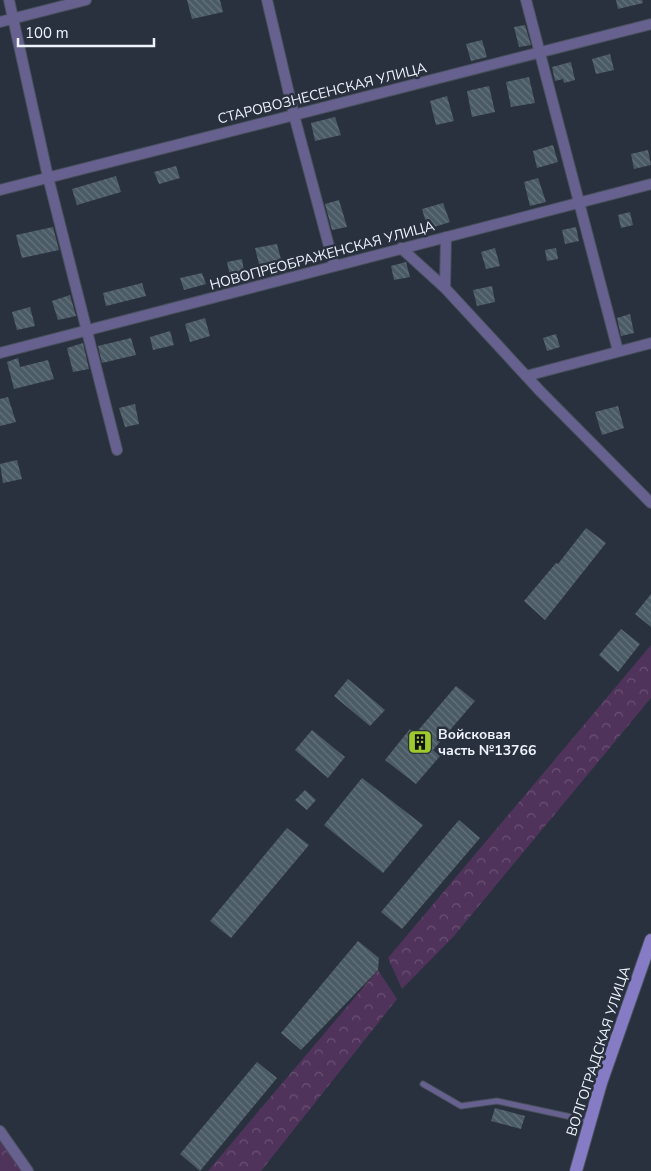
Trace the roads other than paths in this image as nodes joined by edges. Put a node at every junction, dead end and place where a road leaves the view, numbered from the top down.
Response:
1 (9, 0) edge
2 (86, 0) edge
3 (267, 0) edge
4 (526, 0) edge
5 (13, 19) junction
6 (0, 22) edge
7 (651, 24) edge
8 (539, 52) junction
9 (294, 115) junction
10 (48, 177) junction
11 (651, 184) edge
12 (0, 190) edge
13 (579, 203) junction
14 (446, 237) junction
15 (401, 248) junction
16 (334, 265) junction
17 (445, 288) junction
18 (87, 330) junction
19 (651, 343) edge
20 (618, 351) junction
21 (0, 353) edge
22 (526, 376) junction
23 (117, 450) dead end
24 (651, 503) edge
25 (651, 940) edge
26 (424, 1084) dead end
27 (590, 1121) junction
28 (0, 1131) edge
29 (28, 1171) edge
30 (576, 1171) edge

1 - 5 street
2 - 5 street
3 - 9 street
4 - 8 street
5 - 6 street
5 - 10 street
7 - 8 street, СТАРОВОЗНЕСЕНСКАЯ УЛИЦА
8 - 9 street, СТАРОВОЗНЕСЕНСКАЯ УЛИЦА
8 - 13 street
9 - 10 street, СТАРОВОЗНЕСЕНСКАЯ УЛИЦА
9 - 16 street
10 - 12 street, СТАРОВОЗНЕСЕНСКАЯ УЛИЦА
10 - 18 street
11 - 13 street, НОВОПРЕОБРАЖЕНСКАЯ УЛИЦА
13 - 14 street, НОВОПРЕОБРАЖЕНСКАЯ УЛИЦА
13 - 20 street
14 - 15 street, НОВОПРЕОБРАЖЕНСКАЯ УЛИЦА
14 - 17 street
15 - 16 street, НОВОПРЕОБРАЖЕНСКАЯ УЛИЦА
15 - 17 street
16 - 18 street, НОВОПРЕОБРАЖЕНСКАЯ УЛИЦА
17 - 22 street
18 - 21 street, НОВОПРЕОБРАЖЕНСКАЯ УЛИЦА
18 - 23 street
19 - 20 street
20 - 22 street
22 - 24 street
25 - 27 main road, ВОЛГОГРАДСКАЯ УЛИЦА
26 - 27 lane
27 - 30 main road, ВОЛГОГРАДСКАЯ УЛИЦА
28 - 29 street

